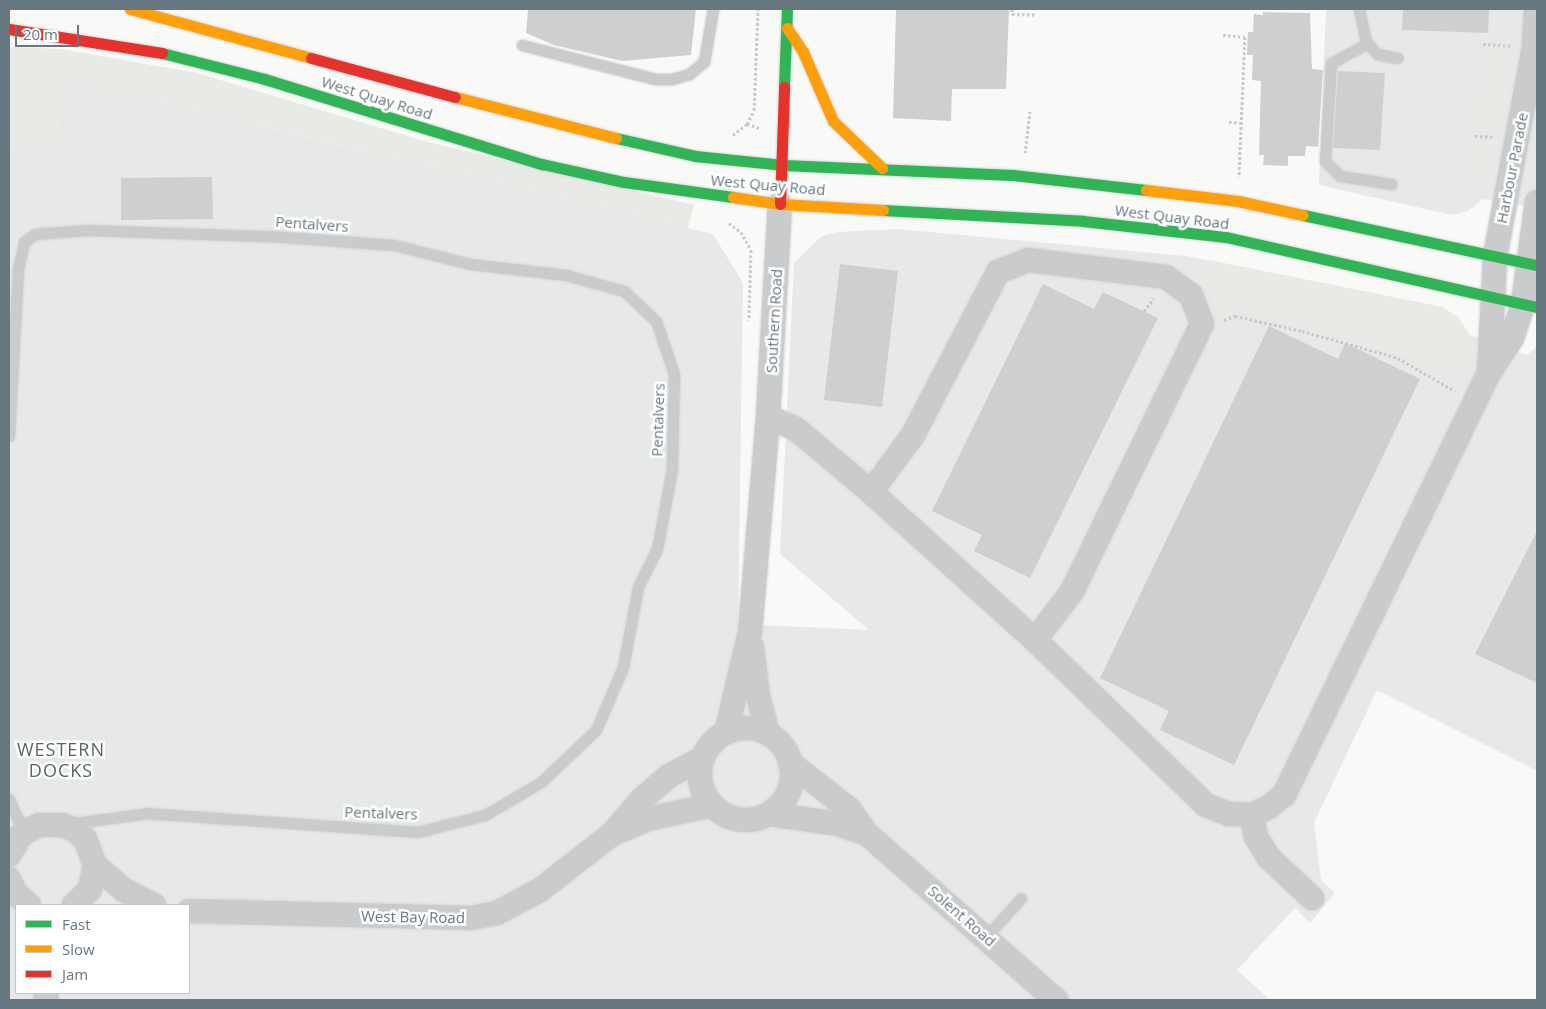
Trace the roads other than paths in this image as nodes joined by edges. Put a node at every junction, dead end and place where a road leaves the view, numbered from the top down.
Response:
1 (130, 9) edge
2 (713, 9) edge
3 (787, 9) edge
4 (1359, 9) edge
5 (1536, 9) edge
6 (787, 28) junction
7 (9, 29) edge
8 (1368, 43) junction
9 (522, 45) dead end
10 (1398, 58) dead end
11 (783, 165) junction
12 (882, 168) junction
13 (1391, 184) dead end
14 (1537, 202) edge
15 (780, 204) junction
16 (1495, 257) junction
17 (1534, 264) edge
18 (1493, 297) junction
19 (1530, 305) edge
20 (1489, 373) junction
21 (768, 417) junction
22 (9, 436) edge
23 (871, 492) junction
24 (750, 632) junction
25 (1035, 640) junction
26 (726, 733) junction
27 (768, 734) junction
28 (703, 758) junction
29 (790, 763) junction
30 (9, 799) edge
31 (712, 805) junction
32 (769, 814) junction
33 (1252, 815) junction
34 (62, 824) junction
35 (28, 829) junction
36 (867, 834) junction
37 (611, 835) junction
38 (9, 855) edge
39 (95, 865) junction
40 (9, 879) edge
41 (1021, 898) dead end
42 (1312, 898) dead end
43 (28, 904) edge
44 (75, 904) edge
45 (152, 904) edge
46 (190, 911) edge
47 (986, 937) junction
48 (1056, 1000) edge

1 - 11 main road, West Quay Road
2 - 9 lane
3 - 6 main road, Southern Road
4 - 8 lane
5 - 16 street, Harbour Parade
6 - 11 main road, Southern Road
6 - 12 main road
7 - 15 main road, West Quay Road
8 - 10 lane
8 - 13 lane
11 - 12 main road, West Quay Road
11 - 15 main road, Southern Road
12 - 16 main road, West Quay Road
14 - 17 street, Harbour Parade
15 - 18 main road, West Quay Road
15 - 21 street, Southern Road
16 - 17 main road, West Quay Road
16 - 18 street, Harbour Parade
17 - 19 street, Harbour Parade
18 - 19 main road, West Quay Road
18 - 20 street, Harbour Parade
19 - 20 street, Harbour Parade
20 - 33 street
21 - 23 street
21 - 24 street, Southern Road
22 - 34 lane, Pentalvers
23 - 25 street
23 - 25 street
24 - 26 street, Southern Road
24 - 27 street, Southern Road
25 - 33 street
26 - 27 street
26 - 28 street
27 - 29 street
28 - 31 street
28 - 37 street, West Bay Road
29 - 32 street
29 - 36 street, Solent Road
30 - 35 lane
31 - 32 street
31 - 37 street, West Bay Road
32 - 36 street, Solent Road
33 - 42 street
34 - 35 street
34 - 39 street
35 - 38 street
36 - 47 street, Solent Road
37 - 46 street, West Bay Road
39 - 44 street
39 - 45 street
40 - 43 street
41 - 47 lane
47 - 48 street, Solent Road

